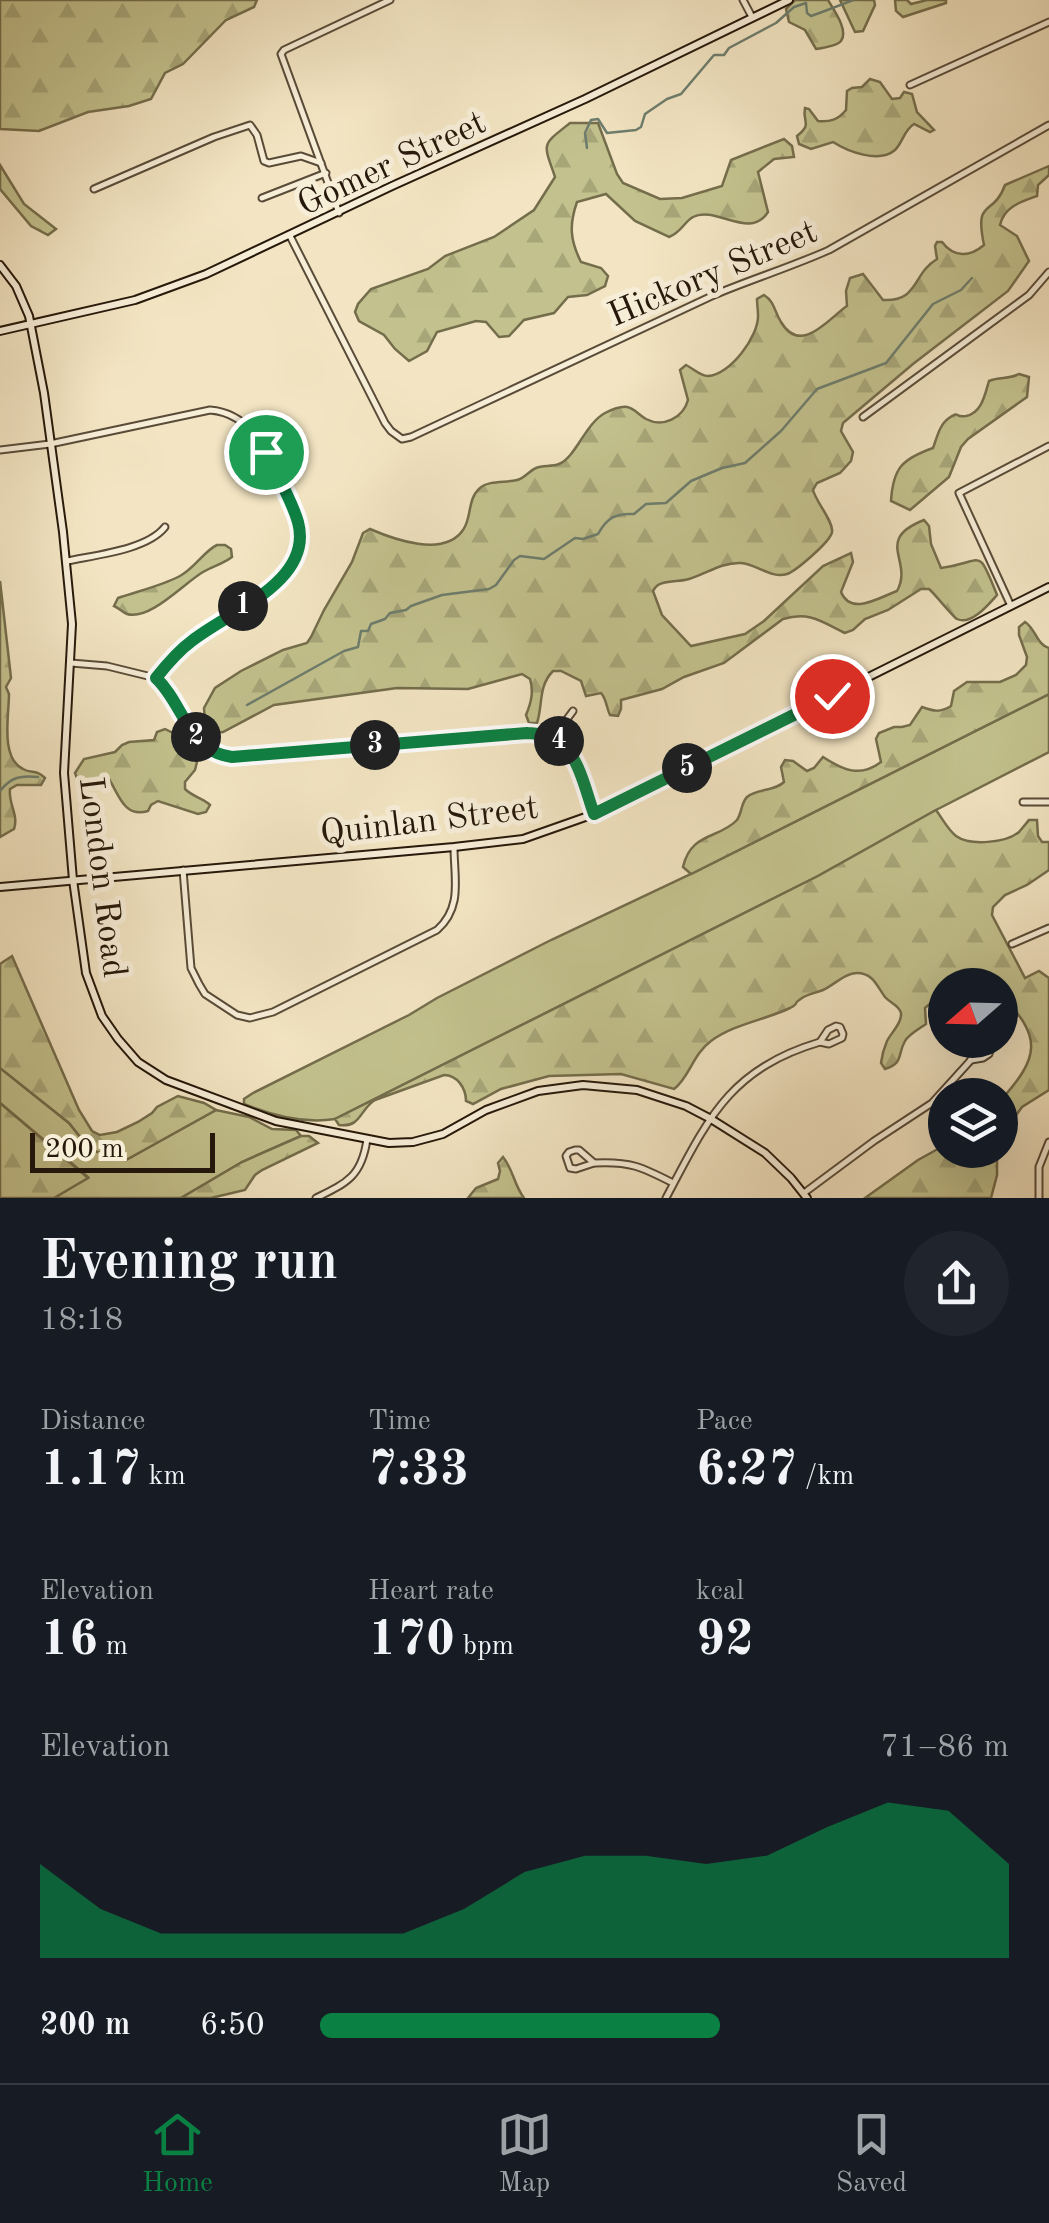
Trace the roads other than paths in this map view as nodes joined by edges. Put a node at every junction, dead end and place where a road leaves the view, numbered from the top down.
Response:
1 (390, 0) edge
2 (743, 0) edge
3 (789, 0) edge
4 (752, 17) junction
5 (1049, 22) edge
6 (910, 85) dead end
7 (1049, 125) edge
8 (322, 164) junction
9 (326, 173) junction
10 (94, 189) dead end
11 (262, 198) dead end
12 (340, 213) junction
13 (290, 236) junction
14 (0, 265) edge
15 (1049, 272) edge
16 (30, 324) junction
17 (0, 331) edge
18 (863, 417) dead end
19 (50, 444) junction
20 (1049, 446) edge
21 (0, 450) edge
22 (166, 527) dead end
23 (66, 562) junction
24 (1049, 587) edge
25 (1011, 606) junction
26 (70, 663) junction
27 (156, 678) junction
28 (573, 711) dead end
29 (553, 738) junction
30 (1023, 802) dead end
31 (1049, 802) edge
32 (594, 814) junction
33 (454, 846) junction
34 (183, 870) junction
35 (73, 880) junction
36 (0, 887) edge
37 (1049, 928) edge
38 (1012, 944) dead end
39 (820, 1042) junction
40 (983, 1058) edge
41 (971, 1060) joint
42 (711, 1118) junction
43 (367, 1139) junction
44 (1049, 1142) edge
45 (594, 1164) junction
46 (674, 1183) junction
47 (805, 1196) edge
48 (316, 1198) edge
49 (666, 1198) edge
50 (1039, 1198) edge

1 - 8 street
2 - 4 street
3 - 4 street, Gomer Street
4 - 12 street, Gomer Street
5 - 6 street
7 - 13 street, Hickory Street
8 - 9 street
8 - 10 street
9 - 11 street
9 - 12 street
12 - 13 street, Gomer Street
13 - 16 street, Gomer Street
14 - 16 street, London Road
15 - 18 street
16 - 17 street, Gomer Street
16 - 19 street, London Road
19 - 21 street
19 - 23 street, London Road
19 - 27 street
20 - 25 street
22 - 23 street
23 - 26 street, London Road
24 - 25 street, Quinlan Street
25 - 32 street, Quinlan Street
26 - 27 street
26 - 35 street, London Road
27 - 29 street
28 - 29 street
29 - 32 street
30 - 31 street
32 - 33 street, Quinlan Street
33 - 34 street, Quinlan Street
33 - 34 street
34 - 35 street, Quinlan Street
35 - 36 street, Quinlan Street
35 - 43 street, London Road
37 - 38 street
39 - 39 street
39 - 42 street
40 - 41 street
41 - 47 street
42 - 43 street, London Road
42 - 46 street
42 - 47 street, London Road
43 - 48 street
44 - 50 street
45 - 45 street
45 - 46 street
46 - 49 street

